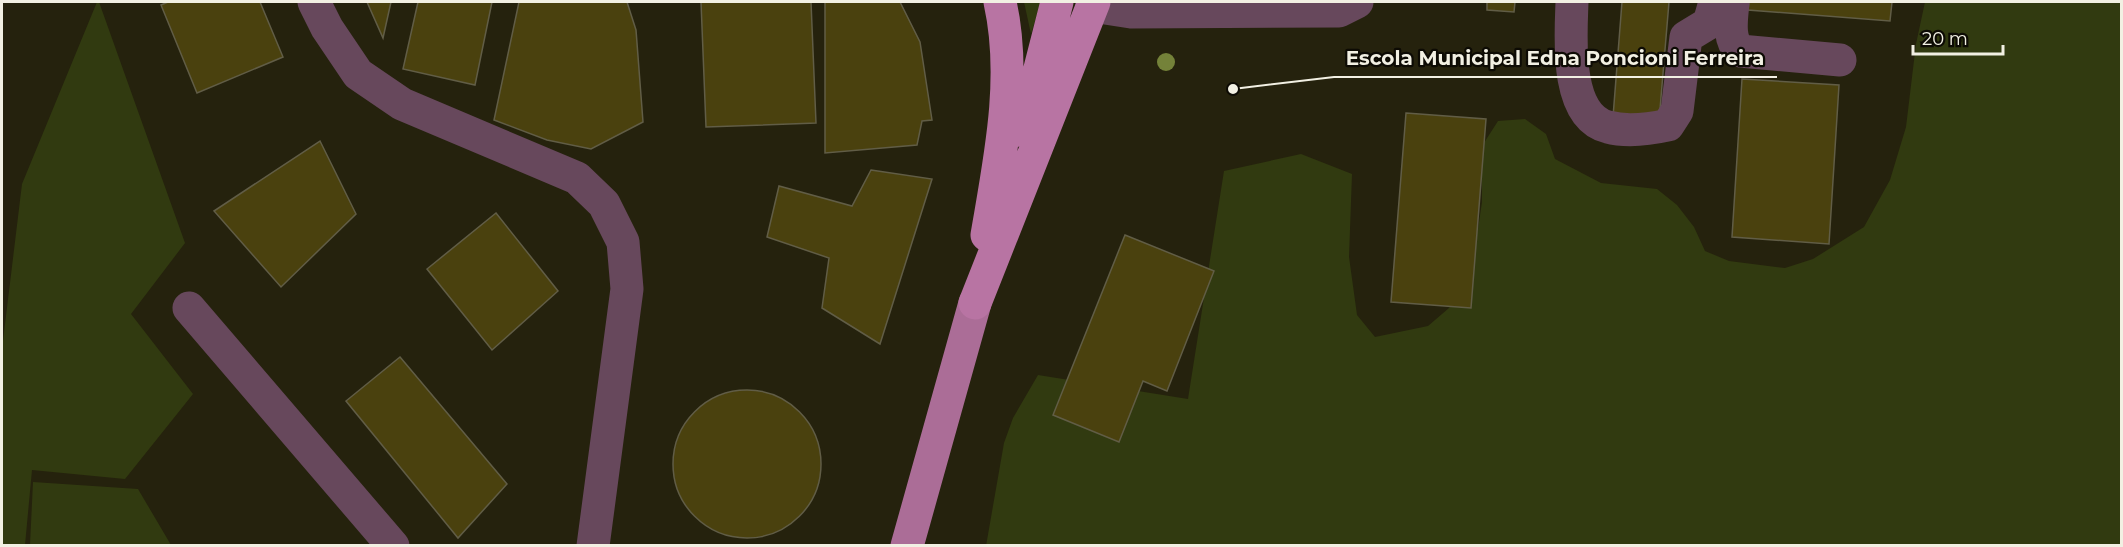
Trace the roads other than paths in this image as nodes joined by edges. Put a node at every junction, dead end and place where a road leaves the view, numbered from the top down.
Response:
1 (314, 2) edge
2 (1000, 2) edge
3 (1057, 2) edge
4 (1357, 2) edge
5 (1572, 2) edge
6 (1715, 2) edge
7 (1733, 2) edge
8 (1093, 4) edge
9 (1840, 60) dead end
10 (992, 261) junction
11 (975, 303) junction
12 (189, 308) dead end
13 (393, 546) edge
14 (593, 546) edge
15 (907, 546) edge

1 - 14 street
2 - 11 highway
3 - 10 highway
4 - 8 street
5 - 6 street
7 - 9 street
8 - 10 highway
10 - 11 highway
11 - 15 main road
12 - 13 street

